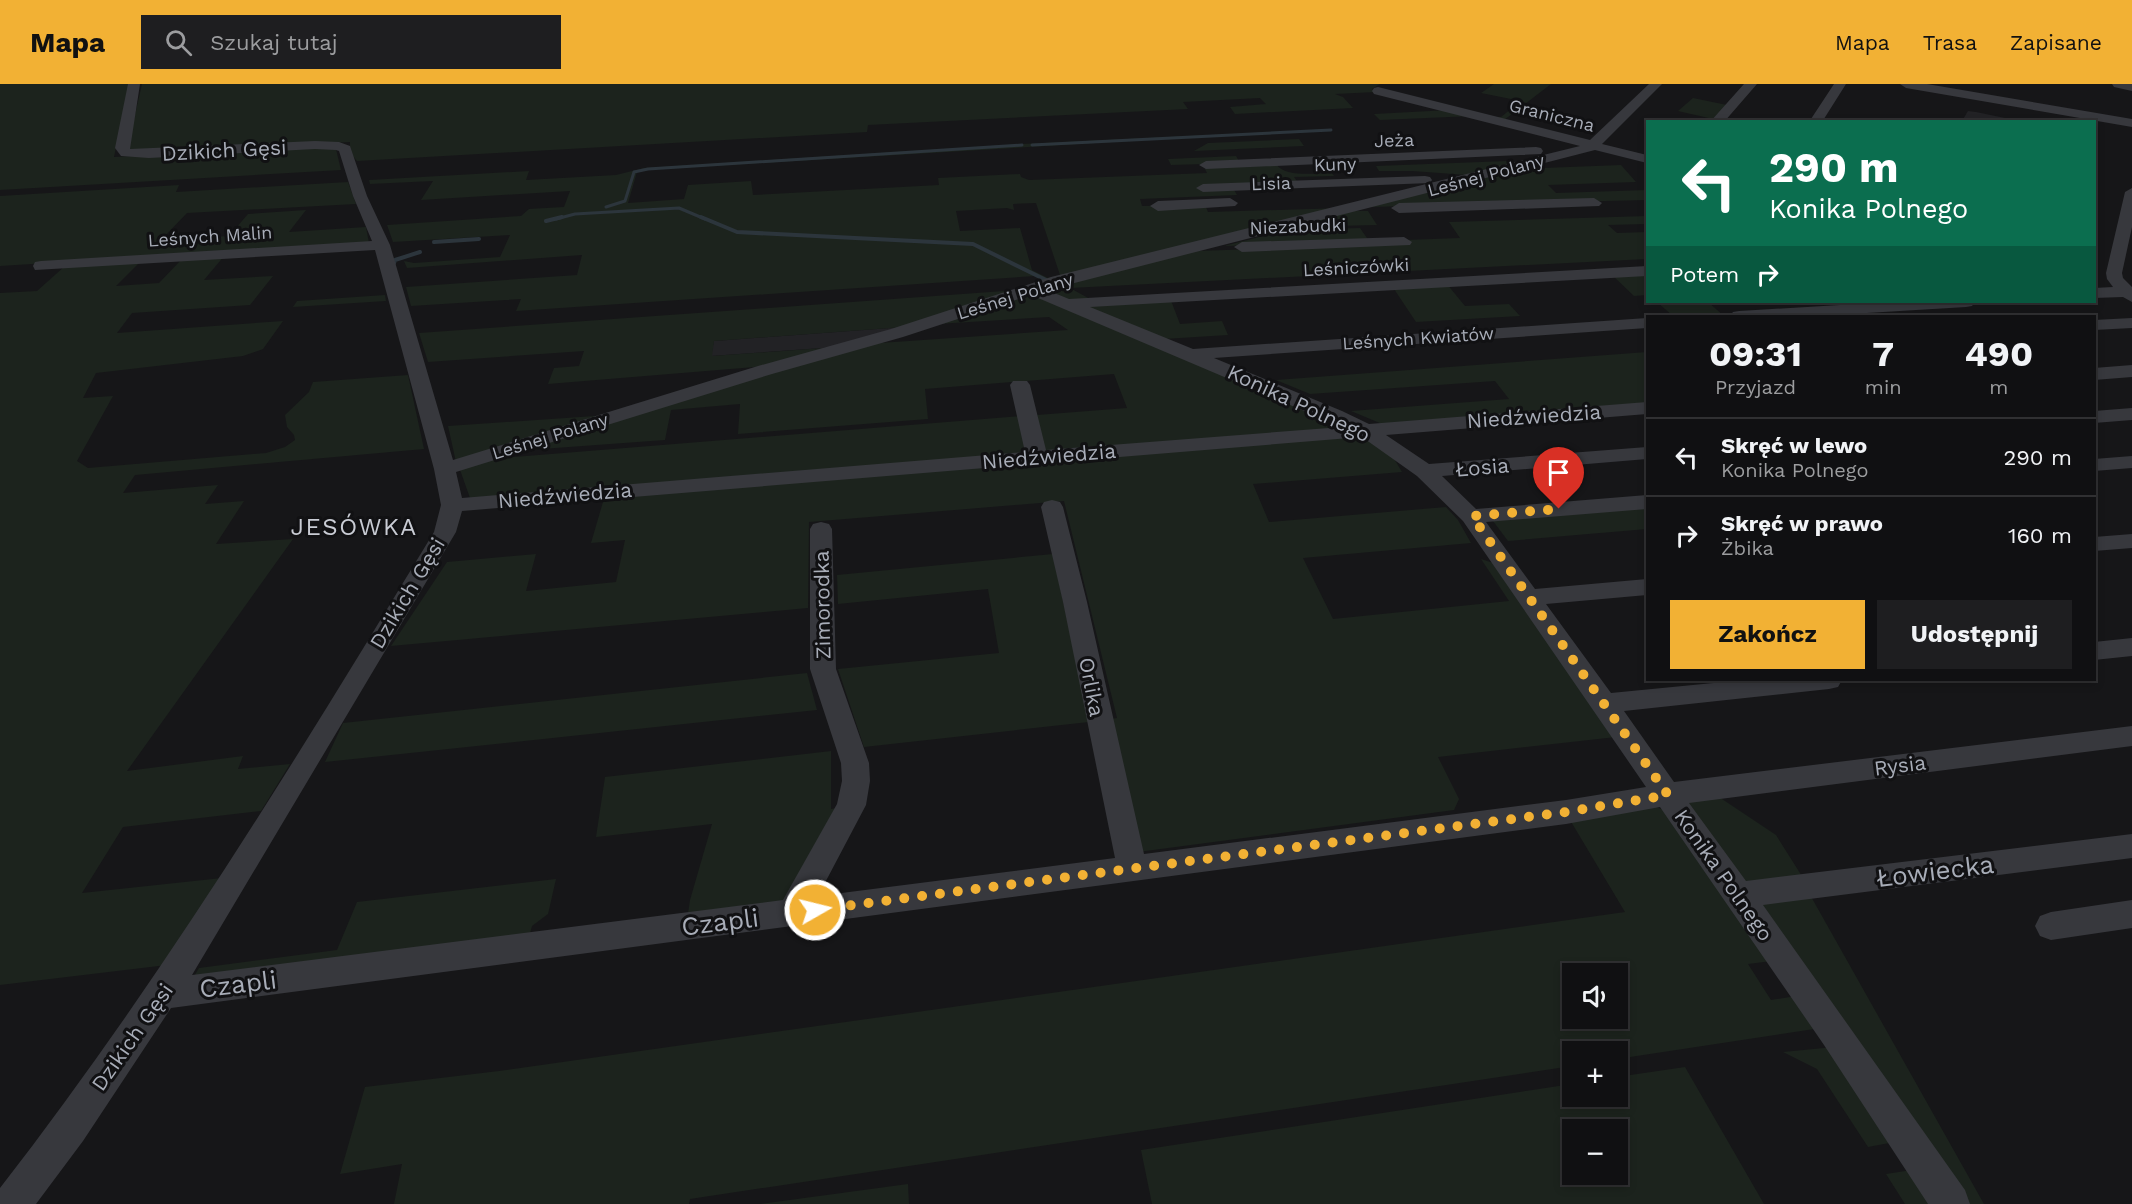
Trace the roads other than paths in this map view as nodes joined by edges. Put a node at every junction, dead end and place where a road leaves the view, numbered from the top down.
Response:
1 (134, 84) edge
2 (1656, 84) edge
3 (1751, 84) edge
4 (1840, 84) edge
5 (1906, 84) edge
6 (2118, 84) edge
7 (1383, 87) edge
8 (2132, 87) edge
9 (2057, 116) edge
10 (1718, 120) edge
11 (1816, 120) edge
12 (2132, 123) edge
13 (1548, 135) junction
14 (1502, 137) dead end
15 (1587, 148) junction
16 (1646, 159) edge
17 (1206, 165) dead end
18 (1468, 180) junction
19 (1203, 188) dead end
20 (2132, 192) edge
21 (1320, 200) dead end
22 (1384, 201) junction
23 (1251, 203) dead end
24 (1594, 203) dead end
25 (1158, 206) dead end
26 (1350, 209) junction
27 (1404, 242) dead end
28 (382, 245) junction
29 (1194, 248) junction
30 (41, 266) dead end
31 (1646, 271) edge
32 (2096, 275) edge
33 (2126, 287) edge
34 (1031, 289) junction
35 (2096, 293) edge
36 (1067, 303) junction
37 (1949, 303) edge
38 (1755, 315) edge
39 (1646, 322) edge
40 (2132, 323) edge
41 (2096, 325) edge
42 (1190, 354) junction
43 (2132, 371) edge
44 (2096, 374) edge
45 (1020, 385) dead end
46 (1646, 408) edge
47 (2132, 414) edge
48 (2096, 417) edge
49 (1366, 430) junction
50 (1646, 453) edge
51 (1037, 457) junction
52 (2132, 462) edge
53 (2096, 465) edge
54 (445, 469) junction
55 (1425, 471) junction
56 (1646, 502) edge
57 (452, 505) junction
58 (1052, 507) dead end
59 (1472, 516) junction
60 (821, 529) dead end
61 (2132, 541) edge
62 (2096, 544) edge
63 (1646, 587) edge
64 (1529, 598) junction
65 (2132, 647) edge
66 (2096, 651) edge
67 (1820, 681) edge
68 (1602, 704) junction
69 (2132, 736) edge
70 (1668, 795) junction
71 (2132, 846) edge
72 (1132, 867) junction
73 (1737, 895) junction
74 (792, 913) junction
75 (2132, 914) edge
76 (2051, 926) dead end
77 (163, 994) junction
78 (12, 1204) edge
79 (1951, 1204) edge

1 - 28 street, Dzikich Gęsi
2 - 15 street
3 - 10 street
4 - 11 street
5 - 9 street
6 - 8 street
7 - 13 street, Graniczna
9 - 12 street
13 - 14 street
13 - 15 street, Graniczna
15 - 16 street, Graniczna
15 - 17 street, Jeża
15 - 18 street, Leśnej Polany
18 - 19 street, Kuny
18 - 22 street, Leśnej Polany
20 - 33 street
21 - 22 street, Lisia
22 - 26 street, Leśnej Polany
23 - 25 street, Lisia
24 - 26 street
26 - 29 street, Leśnej Polany
27 - 29 street, Niezabudki
28 - 30 street, Leśnych Malin
28 - 54 street, Dzikich Gęsi
29 - 34 street, Leśnej Polany
31 - 36 street, Leśniczówki
32 - 33 street
33 - 35 street
34 - 36 street, Konika Polnego
34 - 54 street, Leśnej Polany
36 - 42 street, Konika Polnego
37 - 38 street
39 - 42 street, Leśnych Kwiatów
40 - 41 street
42 - 49 street, Konika Polnego
43 - 44 street
45 - 51 street
46 - 49 street, Niedźwiedzia
47 - 48 street
49 - 51 street, Niedźwiedzia
49 - 55 street, Konika Polnego
50 - 55 street, Łosia
51 - 57 street, Niedźwiedzia
52 - 53 street
54 - 57 street, Dzikich Gęsi
55 - 59 street, Konika Polnego
56 - 59 street
57 - 77 street, Dzikich Gęsi
58 - 72 street, Orlika
59 - 64 street, Konika Polnego
60 - 74 street, Zimorodka
61 - 62 street
63 - 64 street
64 - 68 street, Konika Polnego
65 - 66 street
67 - 68 street
68 - 70 street, Konika Polnego
69 - 70 street, Rysia
70 - 72 street, Czapli
70 - 73 street, Konika Polnego
71 - 73 street, Łowiecka
72 - 74 street, Czapli
73 - 79 street, Konika Polnego
74 - 77 street, Czapli
75 - 76 street
77 - 78 street, Dzikich Gęsi

